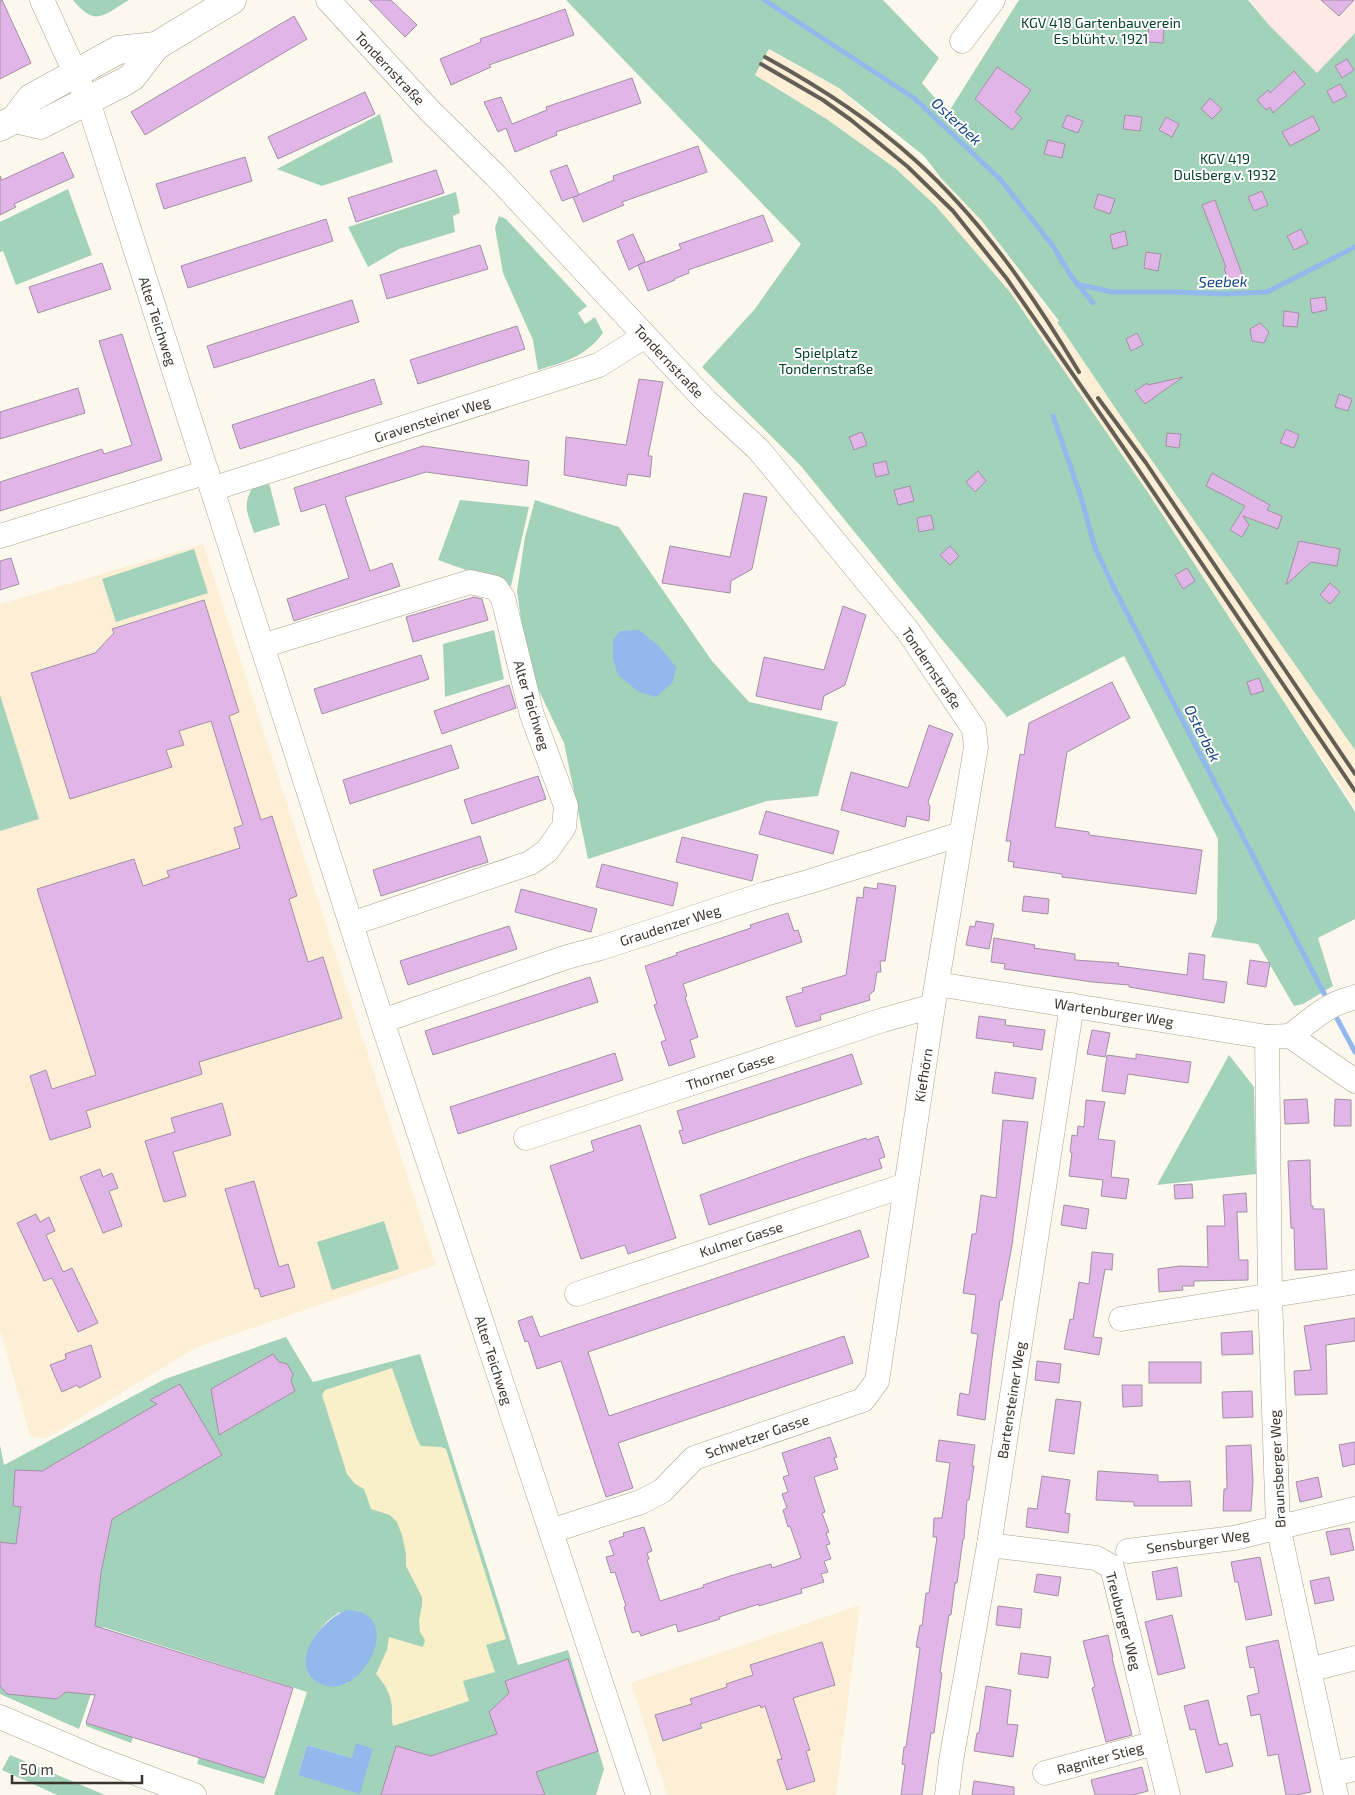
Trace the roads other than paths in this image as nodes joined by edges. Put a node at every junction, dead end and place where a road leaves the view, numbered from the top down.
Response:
1 (42, 0) edge
2 (232, 0) edge
3 (328, 0) edge
4 (993, 0) edge
5 (962, 41) dead end
6 (156, 46) junction
7 (75, 73) junction
8 (88, 100) junction
9 (7, 123) edge
10 (645, 336) junction
11 (209, 480) junction
12 (0, 536) edge
13 (262, 646) junction
14 (976, 747) joint
15 (960, 834) junction
16 (351, 924) junction
17 (935, 995) junction
18 (1341, 1003) edge
19 (1072, 1005) junction
20 (382, 1021) junction
21 (1290, 1036) junction
22 (1267, 1037) junction
23 (1355, 1081) edge
24 (526, 1138) dead end
25 (906, 1184) junction
26 (1355, 1282) edge
27 (577, 1294) dead end
28 (1270, 1296) junction
29 (1121, 1319) dead end
30 (863, 1400) joint
31 (1355, 1509) edge
32 (1278, 1526) junction
33 (551, 1531) junction
34 (989, 1545) junction
35 (1128, 1550) dead end
36 (1355, 1658) edge
37 (1309, 1670) junction
38 (0, 1717) edge
39 (1155, 1743) junction
40 (1355, 1769) edge
41 (1045, 1773) dead end
42 (1334, 1785) edge
43 (194, 1795) edge
44 (638, 1795) edge
45 (947, 1795) edge
46 (1168, 1795) edge

1 - 7 street, Alter Teichweg
2 - 6 main road
3 - 10 street, Tondernstraße
4 - 5 street
6 - 7 main road
6 - 8 main road
7 - 8 street, Alter Teichweg
7 - 9 main road
8 - 9 main road
8 - 11 street, Alter Teichweg
10 - 11 street, Gravensteiner Weg
10 - 14 street, Tondernstraße
11 - 12 street, Gravensteiner Weg
11 - 13 street, Alter Teichweg
13 - 16 street, Alter Teichweg
13 - 16 street, Alter Teichweg
14 - 15 street, Kiefhörn
15 - 17 street, Kiefhörn
15 - 20 street, Graudenzer Weg
16 - 20 street, Alter Teichweg
17 - 19 street, Wartenburger Weg
17 - 24 street, Thorner Gasse
17 - 25 street, Kiefhörn
18 - 21 street
19 - 22 street, Wartenburger Weg
19 - 34 street, Bartensteiner Weg
20 - 33 street, Alter Teichweg
21 - 22 street, Wartenburger Weg
21 - 23 street
22 - 28 street, Braunsberger Weg
25 - 27 street, Kulmer Gasse
25 - 30 street, Kiefhörn
26 - 28 street
28 - 29 street
28 - 32 street, Braunsberger Weg
30 - 33 street, Schwetzer Gasse
31 - 32 street, Sensburger Weg
32 - 35 street, Sensburger Weg
32 - 37 street, Braunsberger Weg
33 - 44 street, Alter Teichweg
34 - 39 street, Treuburger Weg
34 - 45 street, Bartensteiner Weg
36 - 37 street
37 - 42 street, Braunsberger Weg
38 - 43 street
39 - 41 street, Ragniter Stieg
39 - 46 street, Treuburger Weg
40 - 42 street, Braunsberger Weg

